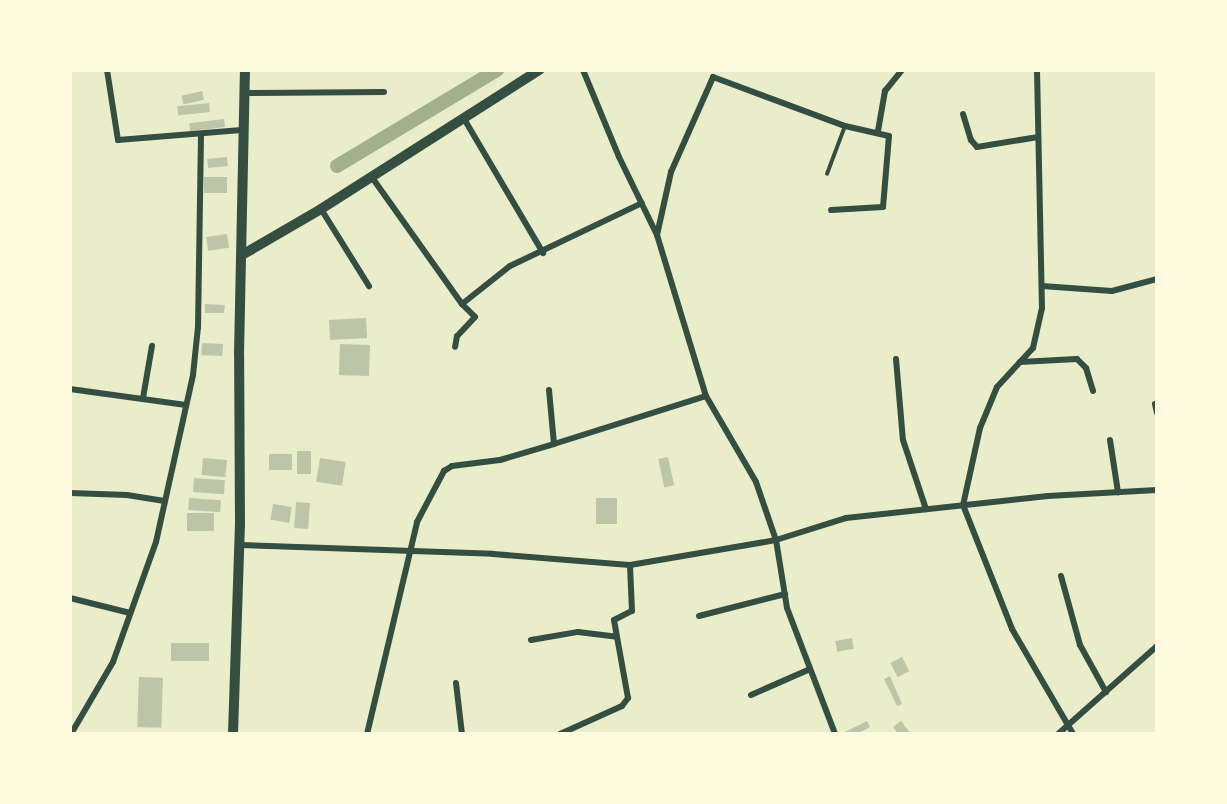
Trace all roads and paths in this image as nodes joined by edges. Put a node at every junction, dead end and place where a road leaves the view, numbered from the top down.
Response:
1 (107, 70) edge
2 (245, 70) edge
3 (539, 70) edge
4 (583, 70) edge
5 (902, 70) edge
6 (1037, 70) edge
7 (384, 92) dead end
8 (244, 93) junction
9 (963, 114) dead end
10 (463, 117) junction
11 (845, 126) junction
12 (242, 130) junction
13 (878, 131) junction
14 (201, 134) junction
15 (1038, 137) junction
16 (827, 174) dead end
17 (371, 176) junction
18 (642, 203) junction
19 (321, 209) junction
20 (831, 211) dead end
21 (657, 235) junction
22 (543, 253) junction
23 (242, 254) junction
24 (1157, 279) edge
25 (369, 286) dead end
26 (1042, 286) junction
27 (462, 304) junction
28 (152, 346) dead end
29 (455, 347) dead end
30 (896, 359) dead end
31 (1020, 362) junction
32 (70, 389) edge
33 (549, 390) dead end
34 (1093, 391) dead end
35 (706, 396) junction
36 (143, 398) junction
37 (1155, 404) dead end
38 (186, 405) junction
39 (1157, 413) edge
40 (1110, 440) dead end
41 (554, 444) junction
42 (1157, 490) edge
43 (1118, 492) junction
44 (70, 493) edge
45 (165, 501) junction
46 (963, 505) junction
47 (926, 509) junction
48 (776, 540) junction
49 (240, 545) junction
50 (412, 551) junction
51 (630, 565) junction
52 (1061, 576) dead end
53 (785, 594) junction
54 (70, 598) edge
55 (130, 613) junction
56 (699, 616) dead end
57 (617, 637) junction
58 (531, 640) dead end
59 (1157, 646) edge
60 (810, 669) junction
61 (456, 682) dead end
62 (1106, 692) junction
63 (751, 695) dead end
64 (1068, 727) junction
65 (71, 734) edge
66 (233, 734) edge
67 (367, 734) edge
68 (462, 734) edge
69 (560, 734) edge
70 (835, 734) edge
71 (1058, 734) edge
72 (1073, 734) edge

1 - 14 street
2 - 8 main road
3 - 10 main road
4 - 18 street
5 - 13 street
6 - 15 street
7 - 8 street
8 - 12 main road
9 - 15 street
10 - 17 main road
10 - 22 street
11 - 13 street
11 - 16 lane
11 - 21 street
12 - 14 street
12 - 23 main road
13 - 20 street
14 - 38 street
15 - 26 street
17 - 19 main road
17 - 27 street
18 - 21 street
18 - 22 street
19 - 23 main road
19 - 25 street
21 - 35 street
22 - 27 street
23 - 49 main road
24 - 26 street
26 - 31 street
27 - 29 street
28 - 36 street
30 - 47 street
31 - 34 street
31 - 46 street
32 - 36 street
33 - 41 street
35 - 41 street
35 - 48 street
36 - 38 street
37 - 39 street
38 - 45 street
40 - 43 street
41 - 50 street
42 - 43 street
43 - 46 street
44 - 45 street
45 - 55 street
46 - 47 street
46 - 64 street
47 - 48 street
48 - 51 street
48 - 53 street
49 - 50 street
49 - 66 main road
50 - 51 street
50 - 67 street
51 - 57 street
52 - 62 street
53 - 56 street
53 - 60 street
54 - 55 street
55 - 65 street
57 - 58 street
57 - 69 street
59 - 62 street
60 - 63 street
60 - 70 street
61 - 68 street
62 - 64 street
64 - 71 street
64 - 72 street

